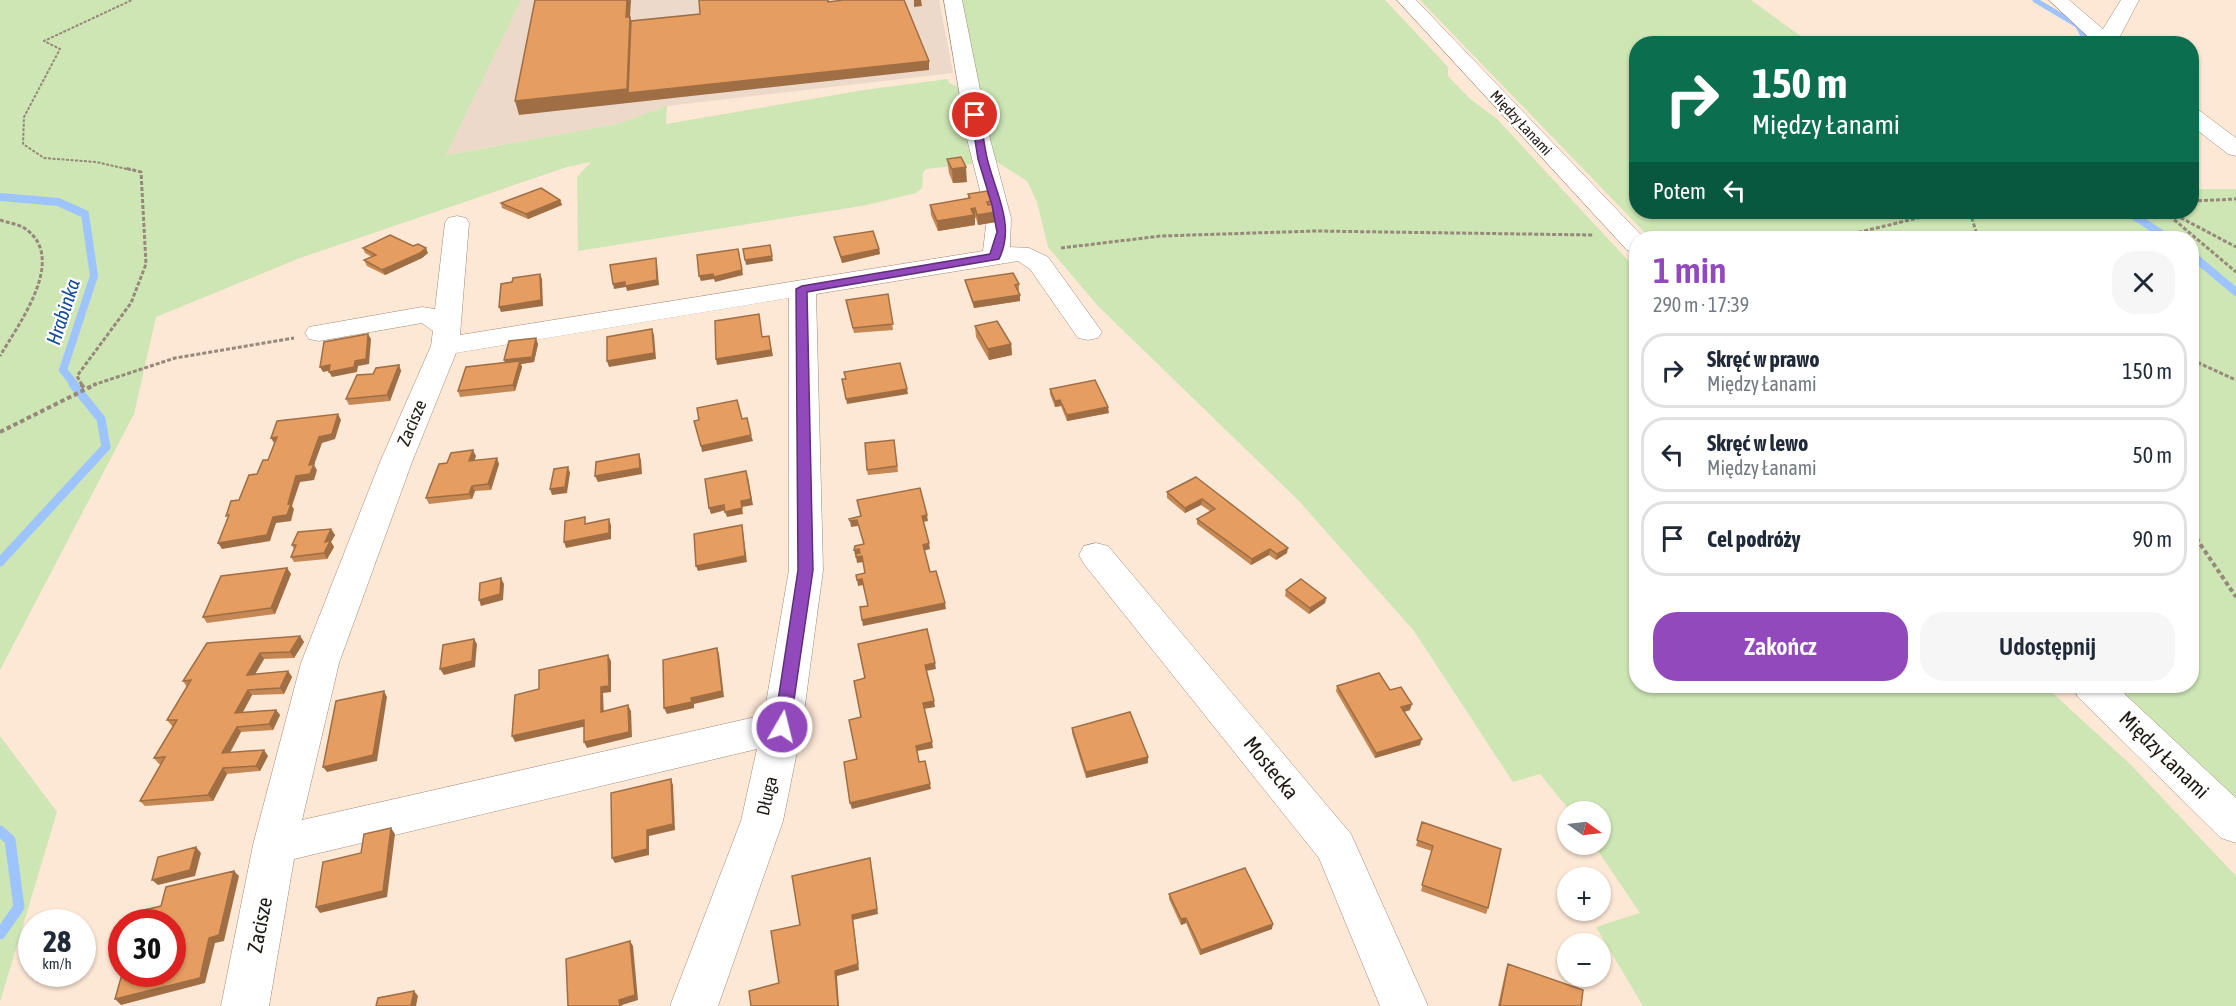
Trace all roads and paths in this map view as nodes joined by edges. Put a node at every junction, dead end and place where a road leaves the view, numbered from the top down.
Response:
1 (132, 0) edge
2 (953, 0) edge
3 (1406, 0) edge
4 (2058, 0) edge
5 (2130, 0) edge
6 (2099, 36) edge
7 (2109, 36) edge
8 (2199, 121) edge
9 (2236, 149) edge
10 (2236, 199) edge
11 (2199, 201) edge
12 (1914, 219) edge
13 (2175, 219) edge
14 (2181, 219) edge
15 (0, 220) edge
16 (457, 223) dead end
17 (1864, 231) edge
18 (2189, 231) edge
19 (1629, 237) edge
20 (1629, 240) edge
21 (2199, 240) edge
22 (2236, 247) edge
23 (1007, 255) junction
24 (2236, 272) edge
25 (802, 289) junction
26 (1088, 332) dead end
27 (319, 333) joint
28 (445, 337) junction
29 (0, 356) edge
30 (2199, 363) edge
31 (2236, 380) edge
32 (84, 388) junction
33 (64, 395) joint
34 (0, 432) edge
35 (2199, 542) edge
36 (1096, 555) dead end
37 (2234, 591) edge
38 (2236, 597) edge
39 (2099, 693) edge
40 (782, 727) junction
41 (2236, 825) edge
42 (275, 845) junction
43 (245, 1006) edge
44 (694, 1006) edge
45 (1404, 1006) edge

1 - 32 path
2 - 23 street
3 - 19 street, Między Łanami
4 - 6 street
5 - 7 street
8 - 9 street
10 - 11 path
12 - 17 path
13 - 18 path
14 - 22 path
15 - 29 path
16 - 28 street, Zacisze
20 - 23 path
21 - 24 path
23 - 25 street
23 - 26 street
25 - 28 street
25 - 40 street, Długa
27 - 28 street
27 - 32 path
28 - 42 street, Zacisze
30 - 31 path
32 - 33 path
33 - 34 path
35 - 37 path
36 - 45 street, Mostecka
37 - 38 path
39 - 41 street, Między Łanami
40 - 42 street
40 - 44 street, Długa
42 - 43 street, Zacisze

